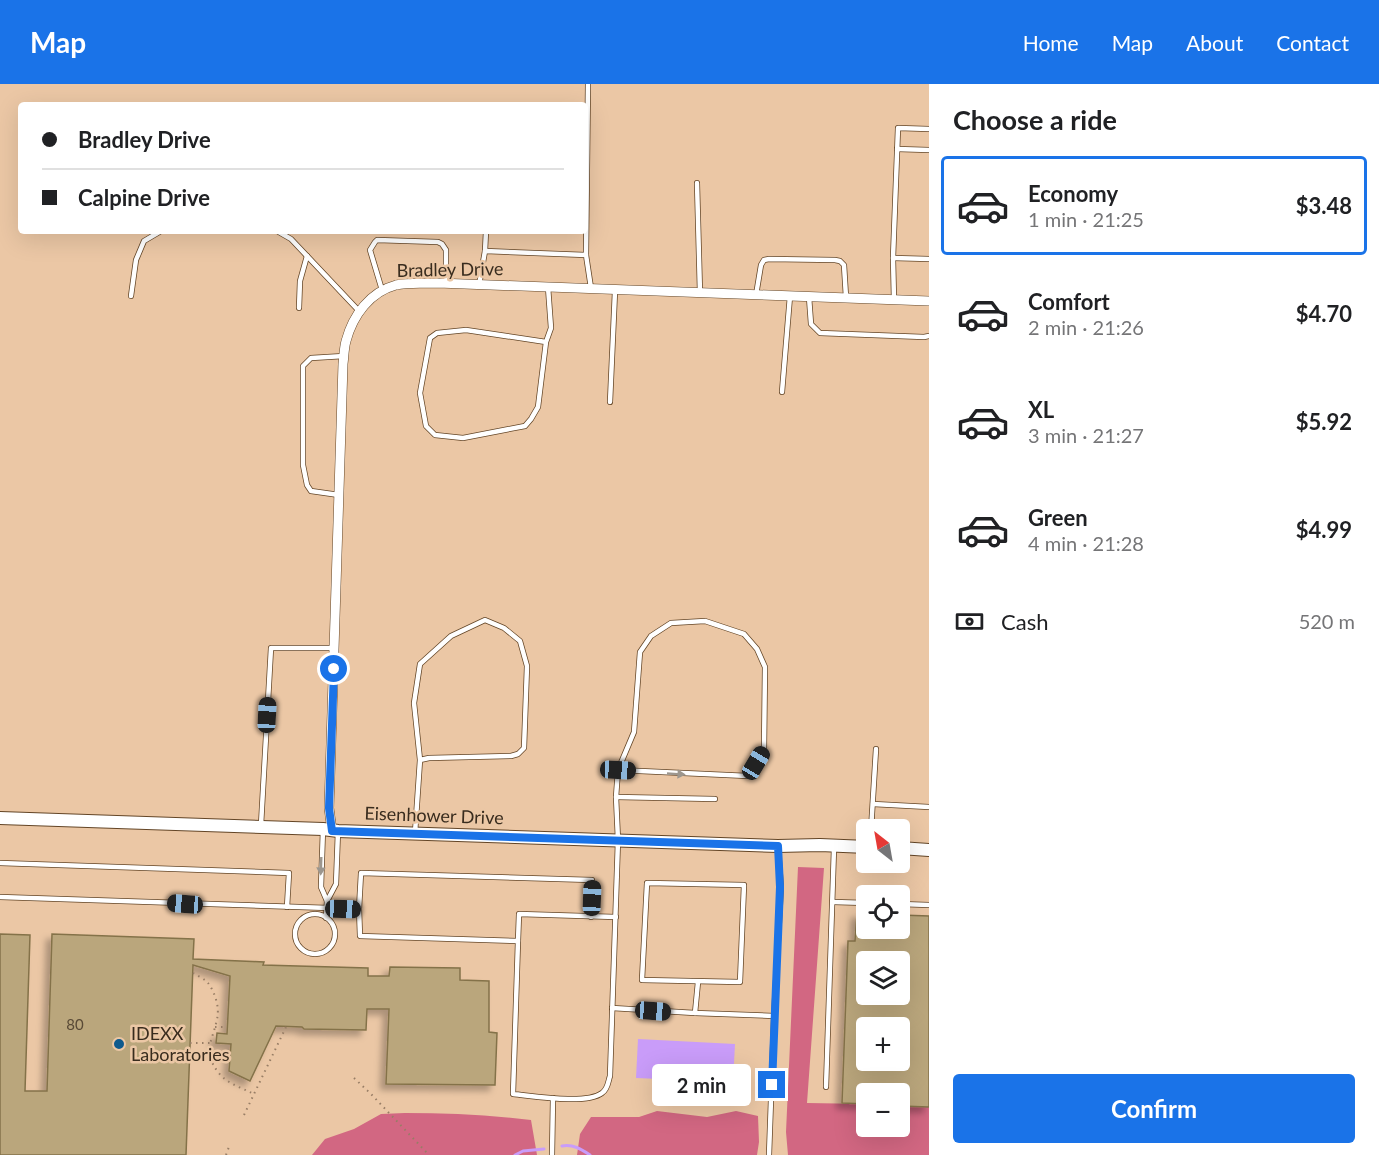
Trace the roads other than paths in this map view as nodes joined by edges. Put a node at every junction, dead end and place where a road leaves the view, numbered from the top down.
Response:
1 (588, 84) edge
2 (588, 102) edge
3 (929, 129) edge
4 (897, 149) junction
5 (929, 150) edge
6 (697, 183) dead end
7 (156, 234) edge
8 (282, 234) edge
9 (486, 234) edge
10 (586, 234) edge
11 (485, 251) junction
12 (586, 255) junction
13 (307, 256) junction
14 (893, 258) junction
15 (929, 260) edge
16 (446, 284) junction
17 (479, 285) junction
18 (548, 287) junction
19 (591, 289) junction
20 (382, 290) junction
21 (615, 290) junction
22 (700, 293) junction
23 (756, 295) junction
24 (131, 296) dead end
25 (790, 296) junction
26 (809, 297) junction
27 (846, 298) junction
28 (894, 300) junction
29 (929, 301) edge
30 (299, 308) dead end
31 (359, 311) junction
32 (929, 336) edge
33 (546, 342) junction
34 (344, 356) junction
35 (782, 392) dead end
36 (610, 402) dead end
37 (339, 495) junction
38 (335, 648) junction
39 (876, 749) dead end
40 (420, 760) junction
41 (618, 770) junction
42 (616, 797) junction
43 (715, 800) dead end
44 (873, 804) junction
45 (929, 807) edge
46 (0, 818) edge
47 (872, 819) edge
48 (261, 828) junction
49 (331, 830) junction
50 (415, 833) junction
51 (618, 840) junction
52 (778, 846) junction
53 (835, 846) junction
54 (856, 847) edge
55 (910, 849) edge
56 (929, 850) edge
57 (0, 863) edge
58 (0, 897) edge
59 (327, 901) junction
60 (833, 902) junction
61 (856, 903) edge
62 (910, 904) edge
63 (929, 905) edge
64 (287, 907) junction
65 (327, 908) junction
66 (359, 909) junction
67 (591, 916) junction
68 (615, 917) junction
69 (327, 918) junction
70 (518, 942) junction
71 (698, 982) junction
72 (612, 1008) junction
73 (695, 1013) junction
74 (774, 1016) junction
75 (826, 1087) dead end
76 (553, 1098) junction
77 (552, 1155) edge
78 (769, 1155) edge

1 - 2 lane
3 - 4 lane
4 - 5 lane
4 - 14 lane
6 - 22 lane
7 - 24 lane
8 - 13 lane
9 - 11 lane
10 - 12 lane
11 - 12 lane
11 - 17 lane
12 - 19 lane
13 - 30 lane
13 - 31 lane
14 - 15 lane
14 - 28 lane
16 - 17 street, Bradley Drive
16 - 20 street, Bradley Drive
16 - 20 lane
17 - 18 street, Bradley Drive
18 - 19 street, Bradley Drive
18 - 33 lane
19 - 21 street, Bradley Drive
20 - 31 street, Bradley Drive
21 - 22 street, Bradley Drive
21 - 36 lane
22 - 23 street, Bradley Drive
23 - 25 street, Bradley Drive
23 - 27 lane
25 - 26 street, Bradley Drive
25 - 35 lane
26 - 27 street, Bradley Drive
26 - 32 lane
27 - 28 street, Bradley Drive
28 - 29 street, Bradley Drive
31 - 34 street, Bradley Drive
33 - 33 lane
34 - 37 street, Bradley Drive
34 - 37 lane
37 - 38 street, Bradley Drive
38 - 48 lane
38 - 49 street, Bradley Drive
39 - 44 lane
40 - 40 lane
40 - 50 lane
41 -> 41 lane
41 - 42 lane
42 - 43 lane
42 - 51 lane
44 - 45 lane
44 - 47 lane
46 - 48 street, Eisenhower Drive
48 - 49 street, Eisenhower Drive
49 - 50 street, Eisenhower Drive
49 -> 59 lane
49 - 59 lane
50 - 51 street, Eisenhower Drive
51 - 52 street, Eisenhower Drive
51 - 68 lane
52 - 53 street, Eisenhower Drive
52 - 74 lane
53 - 54 street, Eisenhower Drive
53 - 60 lane
55 - 56 street
57 - 64 lane
58 - 64 lane
59 - 65 lane
60 - 61 lane
60 - 75 lane
62 - 63 lane
64 - 65 lane
65 - 66 lane
65 - 69 lane
66 - 67 lane
66 - 70 lane
67 - 68 lane
67 - 70 lane
68 - 72 lane
69 - 69 lane
70 - 76 lane
71 - 71 lane
71 - 73 lane
72 - 73 lane
72 - 76 lane
73 - 74 lane
74 - 78 lane
76 - 77 lane

